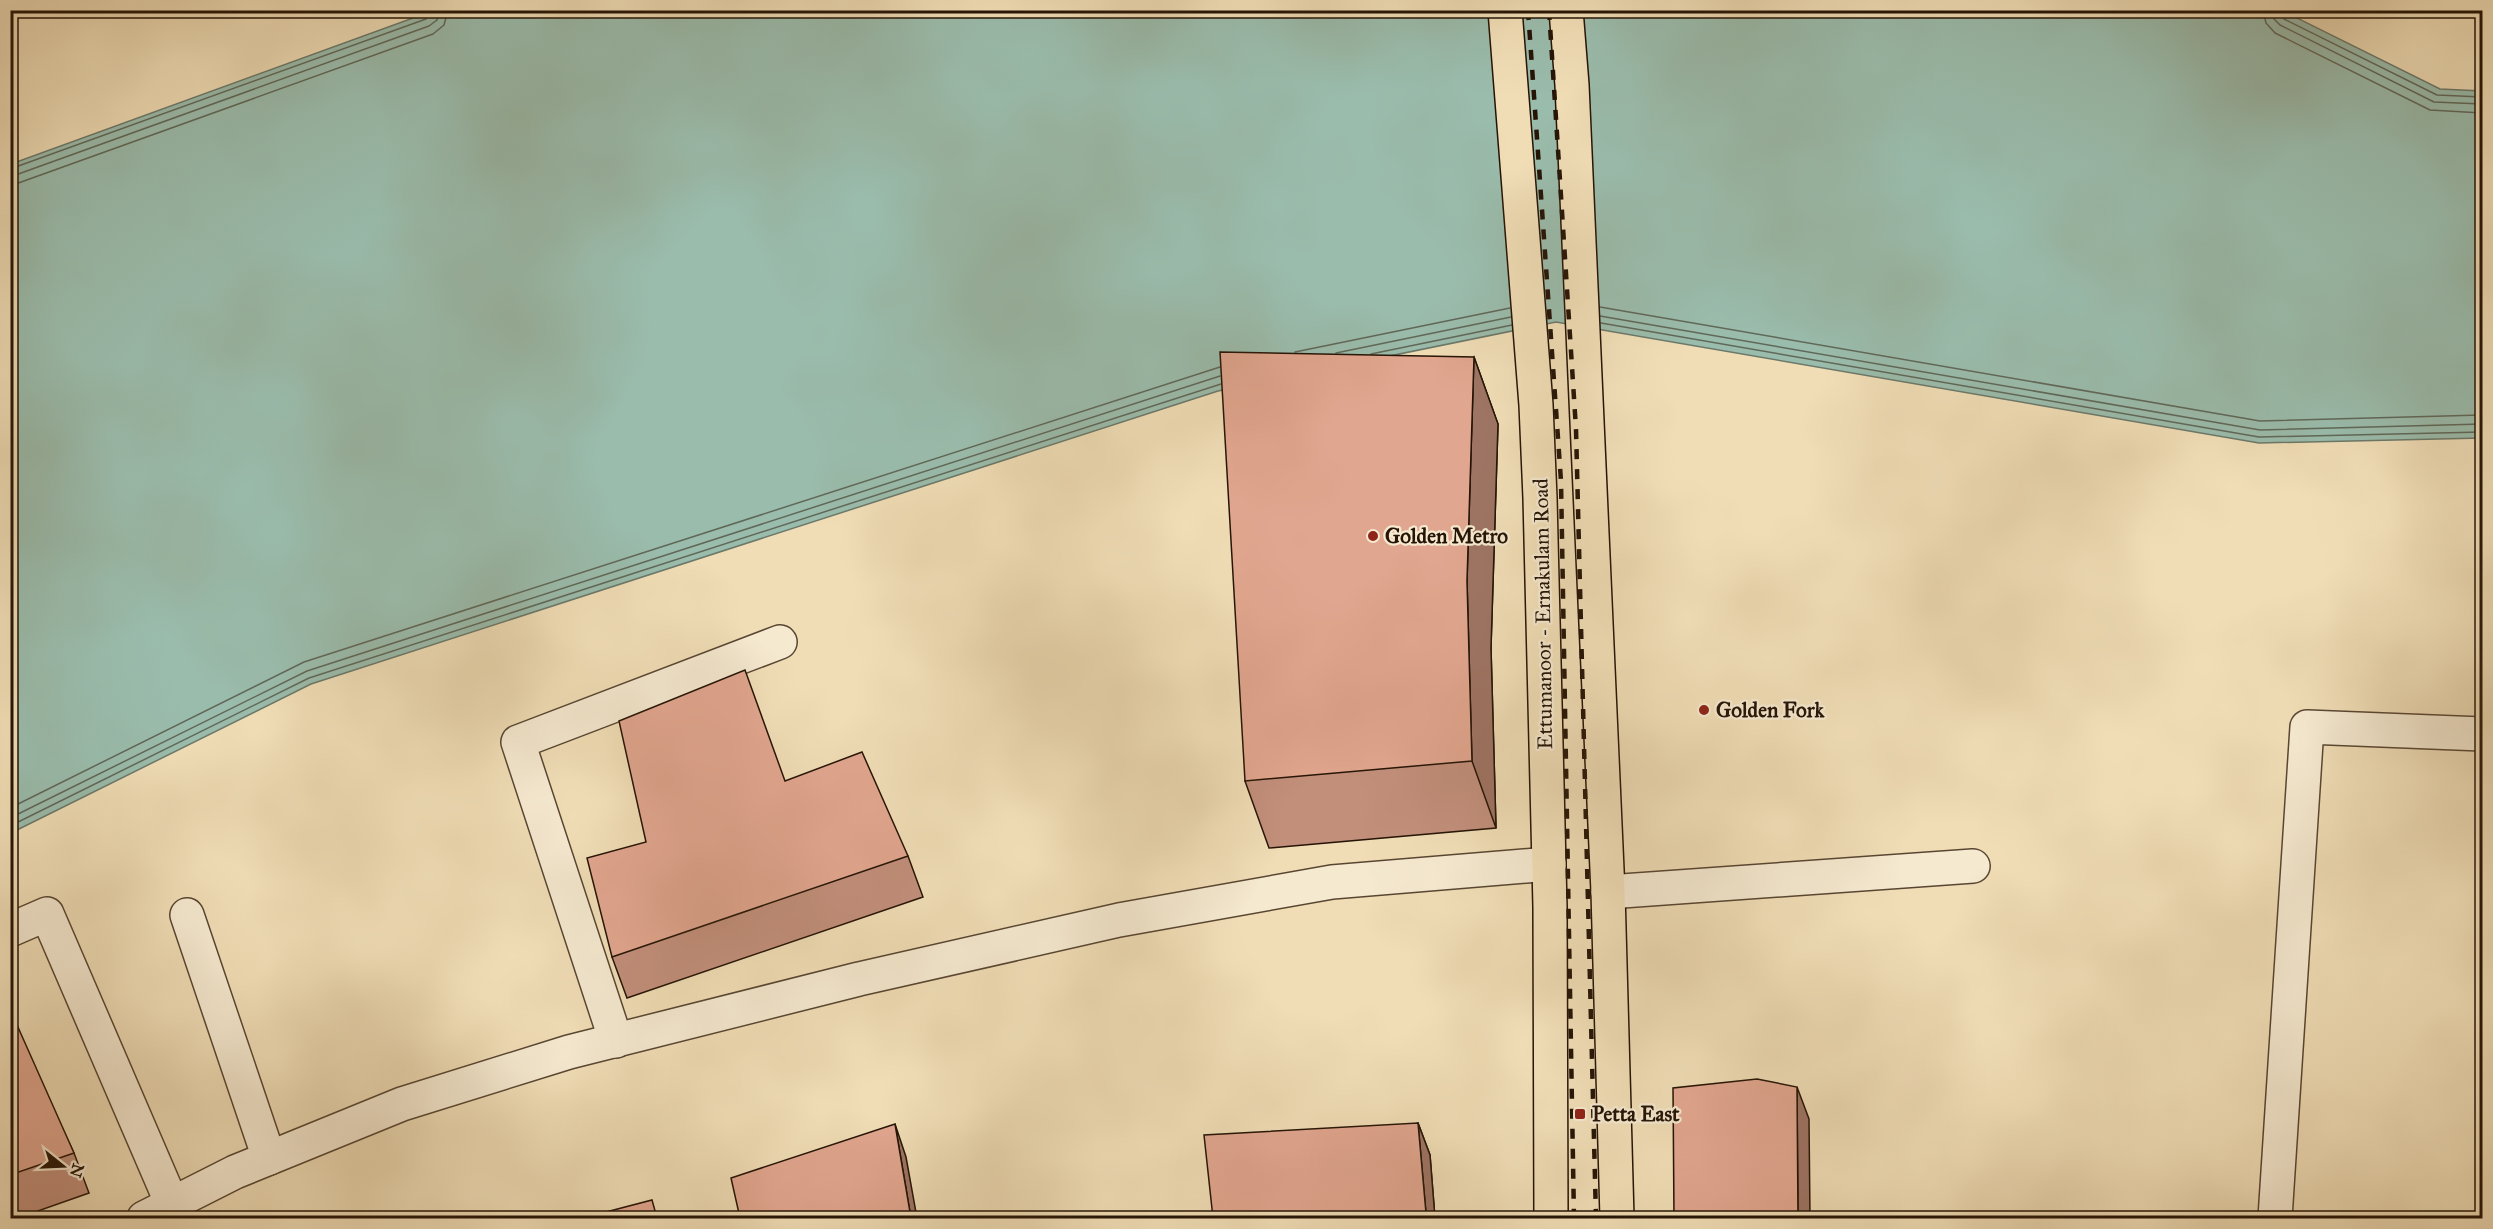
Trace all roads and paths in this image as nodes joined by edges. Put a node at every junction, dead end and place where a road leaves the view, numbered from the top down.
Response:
1 (1505, 10) edge
2 (1566, 10) edge
3 (780, 642) dead end
4 (2482, 734) edge
5 (1549, 864) junction
6 (1973, 866) dead end
7 (1608, 892) junction
8 (187, 915) dead end
9 (10, 930) edge
10 (616, 1041) junction
11 (269, 1158) junction
12 (158, 1211) edge
13 (1551, 1218) edge
14 (1617, 1218) edge
15 (2275, 1218) edge

1 - 5 highway, Ettumanoor - Ernakulam Road
2 - 7 highway
3 - 10 street
4 - 15 street
5 - 10 street
5 - 13 highway, Ettumanoor - Ernakulam Road
6 - 7 street
7 - 14 highway
8 - 11 street
9 - 12 street
10 - 11 street
11 - 12 street

